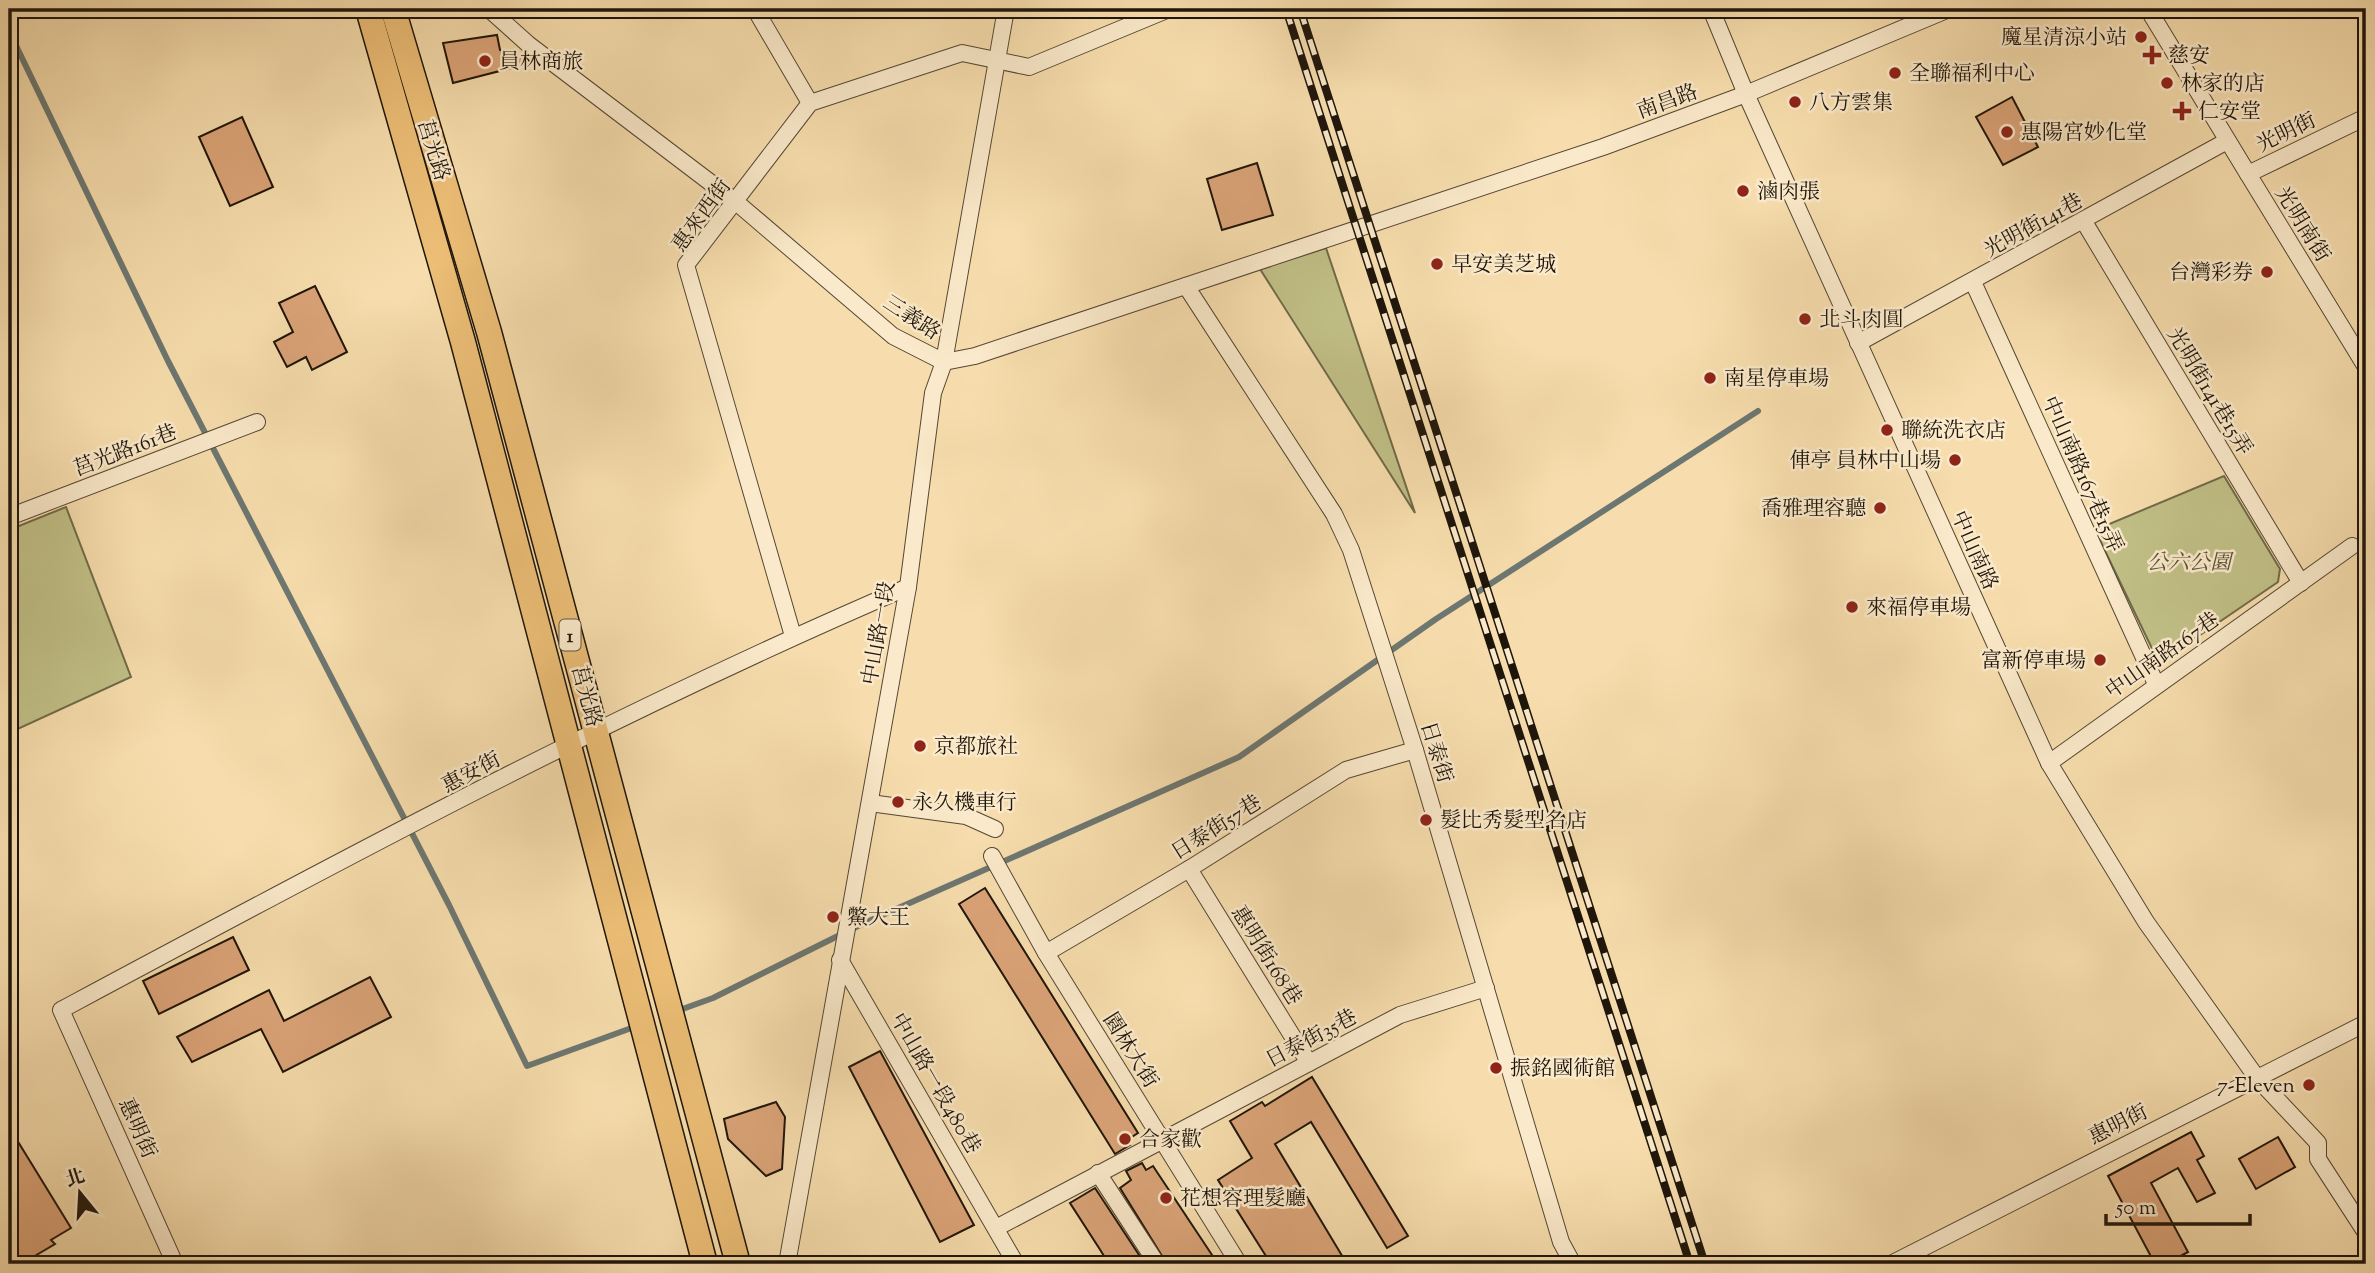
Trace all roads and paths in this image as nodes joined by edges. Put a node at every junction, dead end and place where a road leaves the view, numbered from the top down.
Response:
1 (368, 9) edge
2 (393, 9) edge
3 (489, 9) edge
4 (755, 9) edge
5 (1006, 9) edge
6 (1169, 9) edge
7 (1711, 9) edge
8 (1949, 9) edge
9 (2148, 9) edge
10 (997, 59) junction
11 (1746, 94) junction
12 (810, 103) junction
13 (2366, 117) edge
14 (2227, 141) junction
15 (2248, 174) junction
16 (736, 202) junction
17 (1394, 216) joint
18 (2084, 220) junction
19 (1973, 282) junction
20 (1186, 286) junction
21 (1858, 344) junction
22 (944, 362) junction
23 (2366, 367) edge
24 (257, 422) dead end
25 (9, 517) edge
26 (2353, 547) dead end
27 (2301, 583) junction
28 (908, 587) junction
29 (793, 636) junction
30 (2156, 684) junction
31 (596, 730) junction
32 (568, 744) junction
33 (1415, 750) junction
34 (2049, 763) junction
35 (870, 803) junction
36 (995, 829) dead end
37 (992, 856) dead end
38 (1189, 869) junction
39 (1045, 953) junction
40 (840, 960) junction
41 (1486, 988) junction
42 (61, 1010) joint
43 (2366, 1023) edge
44 (1309, 1063) junction
45 (2257, 1077) junction
46 (1161, 1140) junction
47 (1098, 1173) junction
48 (996, 1228) junction
49 (2366, 1233) edge
50 (175, 1264) edge
51 (705, 1264) edge
52 (738, 1264) edge
53 (787, 1264) edge
54 (1017, 1264) edge
55 (1157, 1264) edge
56 (1238, 1264) edge
57 (1573, 1264) edge
58 (1891, 1264) edge

1 - 32 main road, 莒光路 / 1
2 - 31 main road, 莒光路 / 1
3 - 16 street, 三義路
4 - 12 street
5 - 10 street, 中山路一段
6 - 10 street
7 - 11 street, 中山南路
8 - 11 street, 南昌路
9 - 14 street, 光明街
10 - 12 street
10 - 22 street, 中山路一段
11 - 17 street, 南昌路
11 - 21 street, 中山南路
12 - 16 street, 惠來西街
13 - 15 street, 光明街
14 - 15 street, 光明街
14 - 18 street, 光明街141巷
15 - 23 street, 光明南街
16 - 22 street, 三義路
16 - 29 street, 惠來西街
17 - 20 street, 三義路
18 - 19 street, 光明街141巷
18 - 27 street, 光明街141巷15弄
19 - 21 street, 光明街141巷
19 - 30 street, 中山南路167巷15弄
20 - 22 street, 三義路
20 - 33 street, 日泰街
21 - 34 street, 中山南路
22 - 28 street, 中山路一段
24 - 25 street, 莒光路161巷
26 - 27 street, 中山南路167巷
27 - 30 street, 中山南路167巷
28 - 29 street, 惠安街
28 - 35 street, 中山路一段
29 - 31 street, 惠安街
30 - 34 street, 中山南路167巷
31 - 32 street, 惠安街
31 - 52 main road, 莒光路 / 1
32 - 42 street, 惠安街
32 - 51 main road, 莒光路 / 1
33 - 38 street, 日泰街57巷
33 - 41 street, 日泰街
34 - 45 street, 中山南路
35 - 36 street
35 - 40 street, 中山路一段
37 - 39 street, 園林大街
38 - 39 street, 日泰街57巷
38 - 44 street, 惠明街168巷
39 - 46 street, 園林大街
40 - 48 street, 中山路一段480巷
40 - 53 street, 中山路一段
41 - 44 street, 日泰街35巷
41 - 57 street, 日泰街
42 - 50 street, 惠明街
43 - 45 street, 惠明街
44 - 46 street, 日泰街35巷
45 - 49 street, 中山南路
45 - 58 street, 惠明街
46 - 47 street, 日泰街35巷
46 - 56 street, 園林大街
47 - 48 street, 日泰街35巷
47 - 55 street
48 - 54 street, 中山路一段480巷

